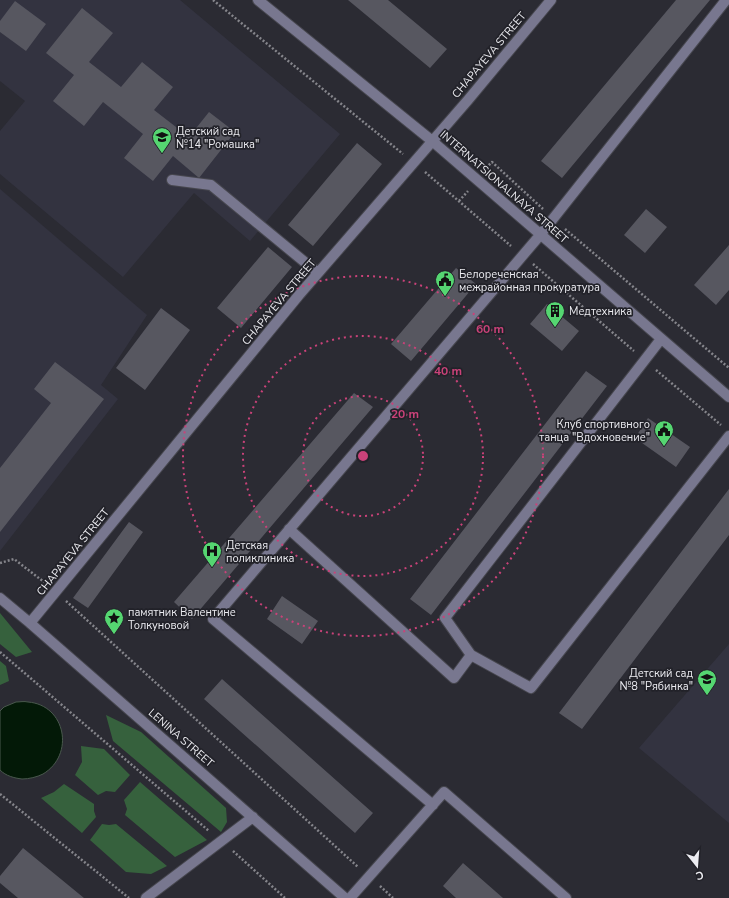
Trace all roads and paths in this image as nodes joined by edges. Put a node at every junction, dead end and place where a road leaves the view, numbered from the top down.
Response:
1 (213, 0) edge
2 (258, 0) edge
3 (551, 0) edge
4 (726, 0) edge
5 (431, 140) junction
6 (492, 162) dead end
7 (413, 163) junction
8 (172, 180) dead end
9 (553, 219) junction
10 (541, 234) junction
11 (523, 256) junction
12 (318, 273) junction
13 (661, 339) junction
14 (644, 360) junction
15 (729, 368) edge
16 (729, 397) edge
17 (723, 427) dead end
18 (729, 436) edge
19 (289, 529) junction
20 (0, 563) edge
21 (56, 592) junction
22 (0, 598) edge
23 (30, 623) junction
24 (0, 652) edge
25 (471, 655) junction
26 (0, 794) edge
27 (433, 805) junction
28 (253, 817) junction
29 (221, 841) junction
30 (369, 877) junction
31 (129, 898) edge
32 (146, 898) edge
33 (285, 898) edge
34 (345, 898) edge
35 (350, 898) edge
36 (393, 898) edge
37 (566, 898) edge

1 - 7 path
2 - 5 street, INTERNATSIONALNAYA STREET
3 - 5 street, CHAPAYEVA STREET
4 - 9 street
5 - 7 street, CHAPAYEVA STREET
5 - 10 street, INTERNATSIONALNAYA STREET
6 - 9 path
7 - 11 path
7 - 12 street, CHAPAYEVA STREET
8 - 12 street
9 - 10 street
9 - 15 path
10 - 11 street
10 - 13 street, INTERNATSIONALNAYA STREET
11 - 14 path
11 - 19 street
12 - 21 street, CHAPAYEVA STREET
13 - 14 street
13 - 16 street, INTERNATSIONALNAYA STREET
14 - 17 path
14 - 25 street
18 - 25 street
19 - 25 street
19 - 27 street
20 - 21 path
21 - 23 street, CHAPAYEVA STREET
21 - 30 path
22 - 23 street, LENINA STREET
23 - 28 street, LENINA STREET
24 - 29 path
26 - 31 path
27 - 30 street
27 - 37 street
28 - 29 street
28 - 34 street, LENINA STREET
29 - 32 street
29 - 33 path
30 - 35 street
30 - 36 path

